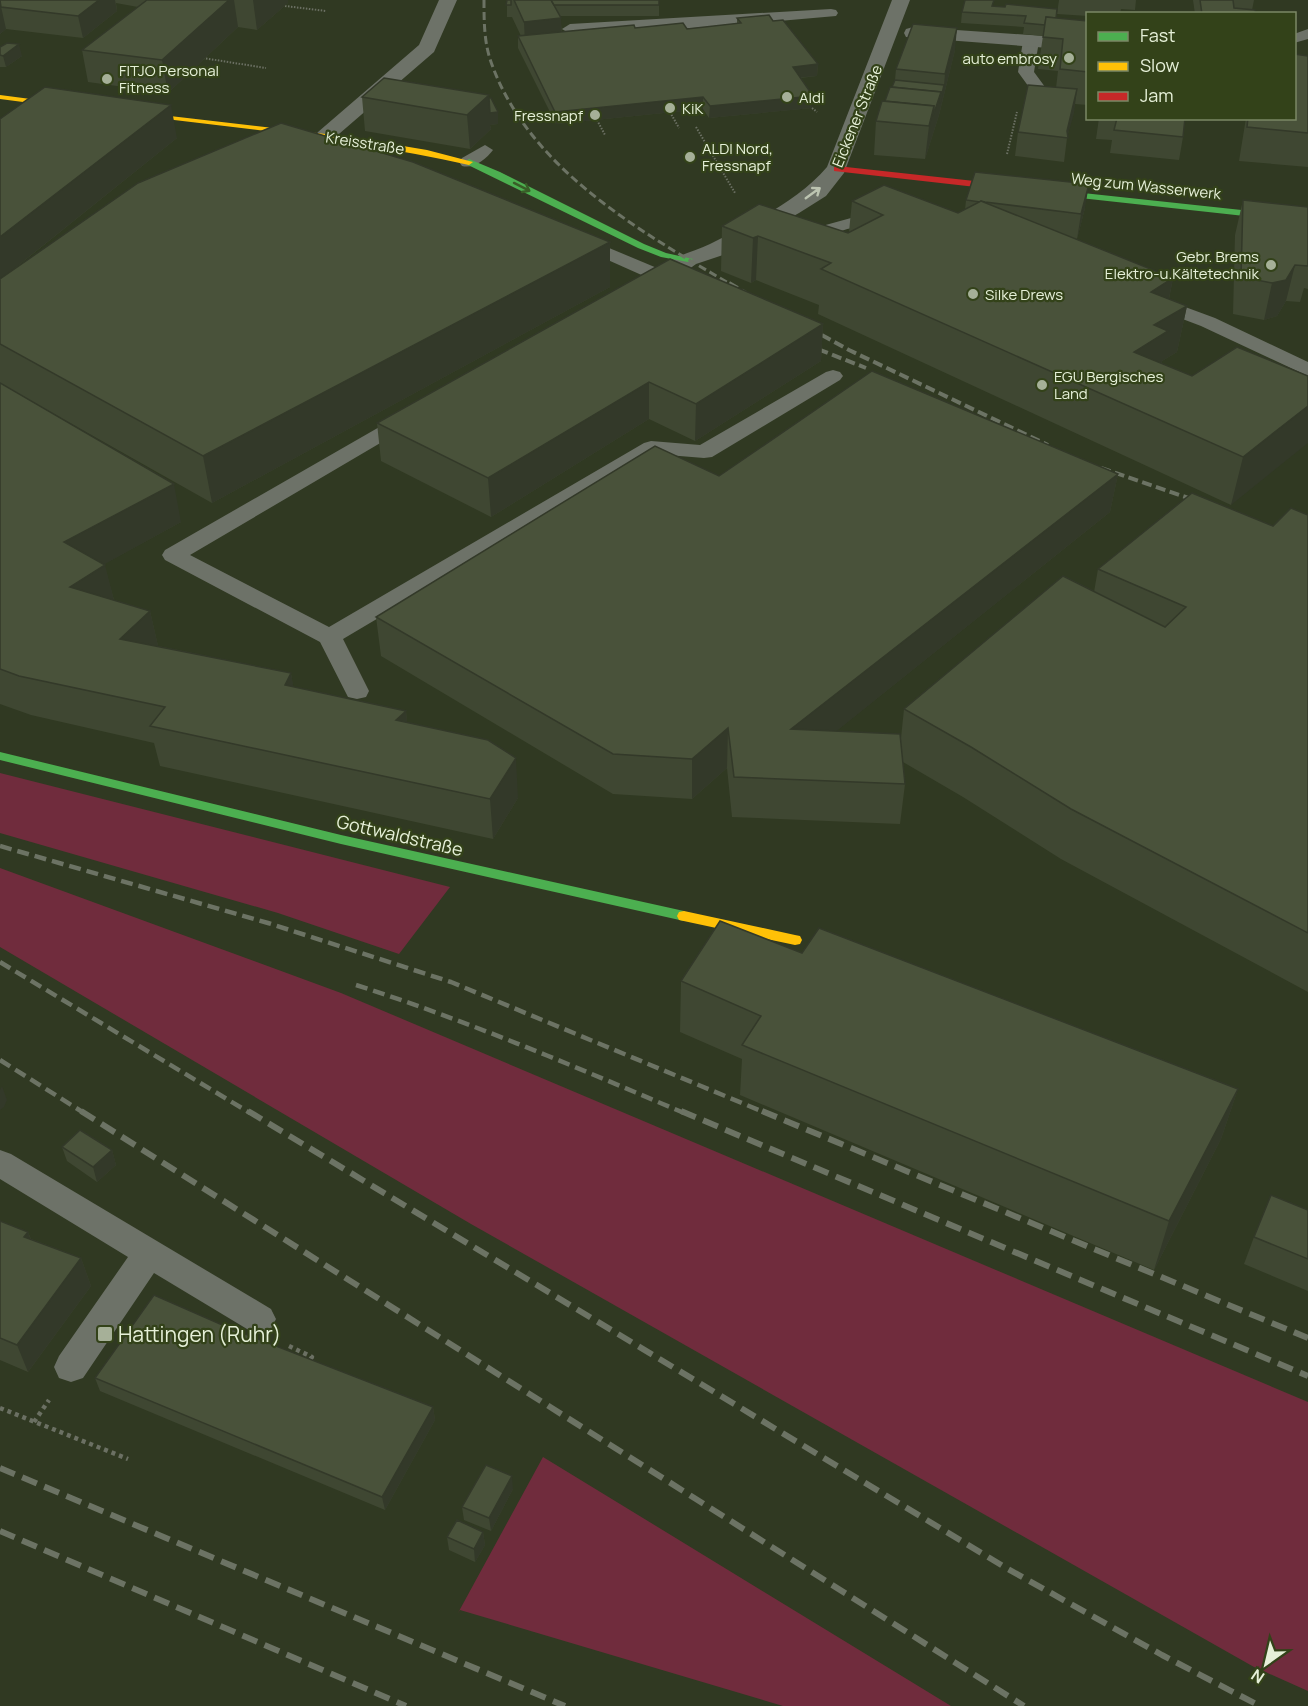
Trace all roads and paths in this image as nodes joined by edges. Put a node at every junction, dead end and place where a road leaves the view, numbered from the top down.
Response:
1 (448, 0) edge
2 (901, 0) edge
3 (285, 6) dead end
4 (326, 11) dead end
5 (831, 13) dead end
6 (570, 28) dead end
7 (890, 32) junction
8 (1031, 41) junction
9 (1086, 45) edge
10 (204, 58) edge
11 (266, 68) dead end
12 (1040, 91) edge
13 (0, 97) edge
14 (36, 102) junction
15 (1018, 106) dead end
16 (82, 107) edge
17 (812, 108) edge
18 (116, 111) edge
19 (670, 112) edge
20 (817, 112) dead end
21 (14, 118) edge
22 (597, 120) edge
23 (696, 127) dead end
24 (679, 128) dead end
25 (605, 135) dead end
26 (326, 136) junction
27 (485, 150) dead end
28 (468, 162) junction
29 (837, 169) junction
30 (999, 187) junction
31 (735, 193) dead end
32 (771, 220) junction
33 (1308, 220) edge
34 (911, 226) edge
35 (810, 235) junction
36 (567, 236) edge
37 (822, 251) edge
38 (687, 259) junction
39 (666, 275) junction
40 (639, 288) edge
41 (1132, 293) edge
42 (1262, 348) junction
43 (1242, 361) edge
44 (1308, 370) edge
45 (833, 375) dead end
46 (425, 409) edge
47 (330, 637) junction
48 (357, 692) dead end
49 (0, 756) edge
50 (795, 940) dead end
51 (0, 1163) edge
52 (148, 1255) junction
53 (259, 1320) dead end
54 (71, 1367) dead end
55 (0, 1408) edge
56 (128, 1460) dead end

1 - 26 street
2 - 7 street, Eickener Straße
3 - 4 path
5 - 6 lane
7 - 8 street
7 - 29 street, Eickener Straße
8 - 9 street
8 - 12 lane
10 - 11 path
13 - 14 street
14 - 16 street
14 - 21 street
15 - 30 path
17 - 20 path
18 - 26 street, Kreisstraße
19 - 24 path
22 - 25 path
23 - 31 path
26 - 28 street, Kreisstraße
27 - 28 lane
28 -> 38 street, Kreisstraße
29 - 30 street, Weg zum Wasserwerk
32 -> 29 street, Eickener Straße
30 - 33 street, Weg zum Wasserwerk
32 - 35 lane
32 - 38 street, Eickener Straße
34 - 35 lane
35 - 37 lane
36 - 39 lane
38 - 39 street
39 - 40 lane
41 - 42 lane
42 - 43 lane
42 - 44 lane
45 - 47 lane
46 - 47 lane
47 - 48 lane
49 - 50 street, Gottwaldstraße
51 - 52 lane
52 - 53 lane
52 - 54 lane
55 - 56 path

